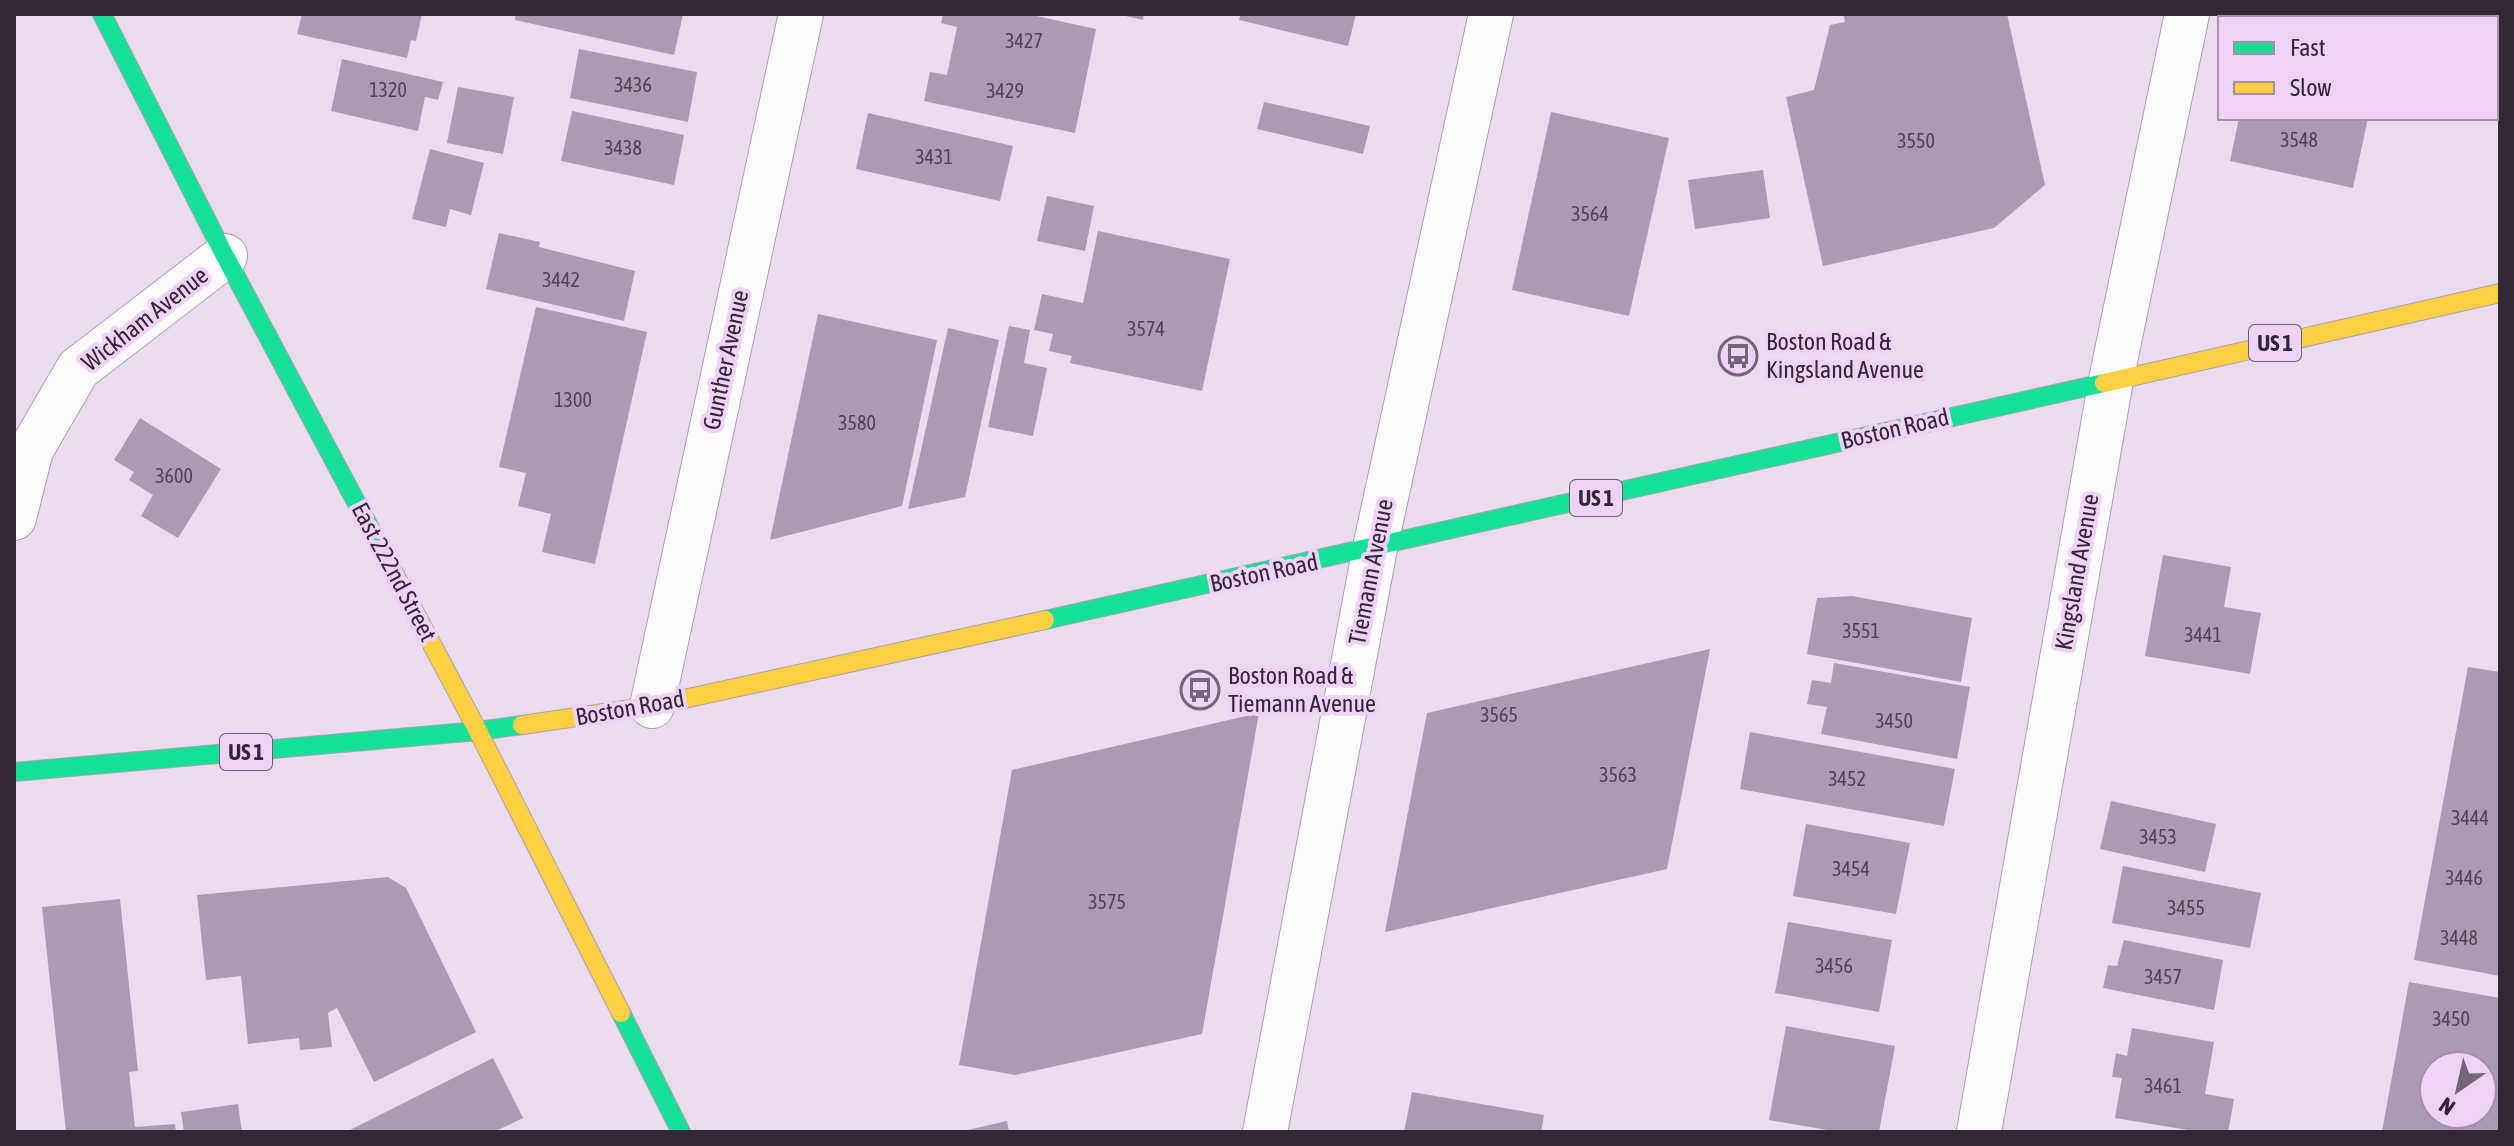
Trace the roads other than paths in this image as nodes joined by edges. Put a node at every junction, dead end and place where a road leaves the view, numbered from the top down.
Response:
1 (102, 14) edge
2 (801, 14) edge
3 (1491, 14) edge
4 (2187, 14) edge
5 (225, 256) junction
6 (2500, 293) edge
7 (2111, 380) junction
8 (14, 518) edge
9 (1375, 548) junction
10 (652, 706) junction
11 (478, 731) junction
12 (14, 772) edge
13 (681, 1132) edge
14 (1265, 1132) edge
15 (1979, 1132) edge

1 - 5 main road, East 222nd Street
2 - 10 street, Gunther Avenue
3 - 9 street, Tiemann Avenue
4 - 7 street, Kingsland Avenue
5 - 8 street, Wickham Avenue
5 - 11 main road, East 222nd Street
6 - 7 main road, Boston Road / US 1
7 - 9 main road, Boston Road / US 1
7 - 15 street, Kingsland Avenue
9 - 10 main road, Boston Road / US 1
9 - 14 street, Tiemann Avenue
10 - 11 main road, Boston Road / US 1
11 - 12 main road, Boston Road / US 1
11 - 13 main road, East 222nd Street

